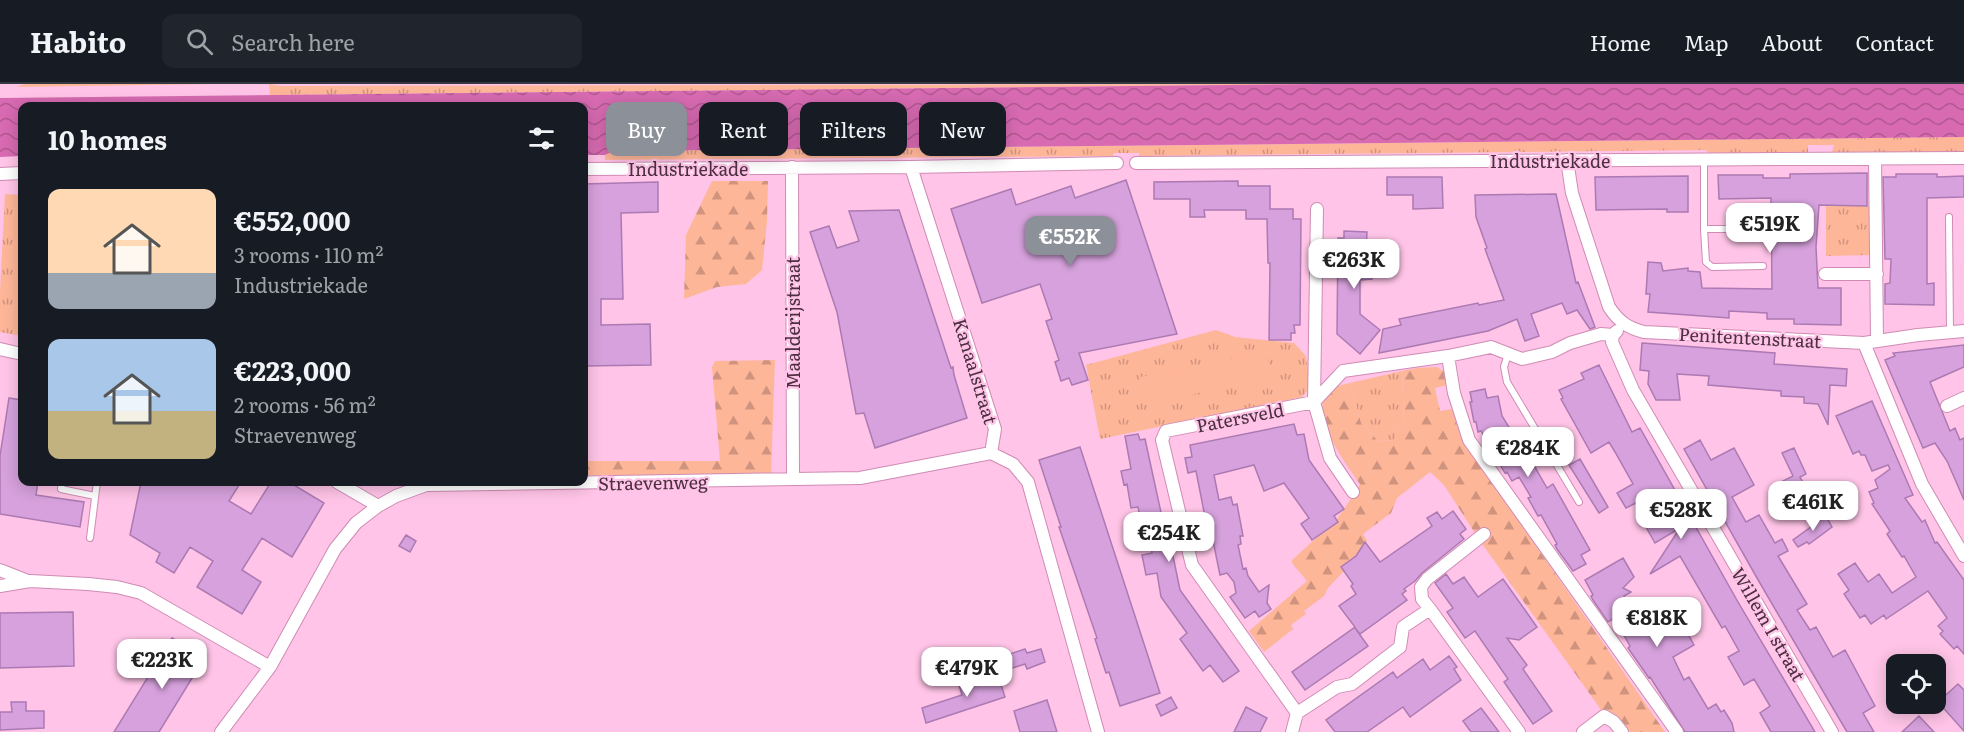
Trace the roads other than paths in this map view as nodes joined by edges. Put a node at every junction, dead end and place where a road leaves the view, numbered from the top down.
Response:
1 (1964, 158) edge
2 (1875, 159) junction
3 (1567, 160) junction
4 (1704, 161) junction
5 (1117, 163) dead end
6 (1136, 163) dead end
7 (792, 167) junction
8 (912, 167) junction
9 (588, 169) edge
10 (18, 173) edge
11 (0, 174) edge
12 (1317, 209) dead end
13 (1949, 217) dead end
14 (1704, 229) junction
15 (1763, 229) dead end
16 (1763, 266) dead end
17 (1825, 274) dead end
18 (1877, 274) junction
19 (1624, 324) junction
20 (1964, 331) edge
21 (1950, 332) junction
22 (1613, 335) junction
23 (1877, 340) junction
24 (1864, 343) junction
25 (0, 349) edge
26 (18, 353) edge
27 (1508, 354) junction
28 (1448, 356) junction
29 (1964, 398) edge
30 (1314, 402) junction
31 (1947, 406) dead end
32 (991, 453) junction
33 (793, 479) junction
34 (588, 482) edge
35 (61, 486) edge
36 (96, 486) edge
37 (344, 486) edge
38 (423, 486) edge
39 (1353, 492) dead end
40 (95, 496) junction
41 (1579, 502) dead end
42 (378, 506) junction
43 (1484, 534) dead end
44 (90, 538) dead end
45 (1964, 556) edge
46 (0, 570) edge
47 (30, 581) junction
48 (0, 586) edge
49 (1430, 609) junction
50 (270, 667) junction
51 (1297, 713) junction
52 (221, 732) edge
53 (1098, 732) edge
54 (1292, 732) edge
55 (1519, 732) edge
56 (1583, 732) edge
57 (1622, 732) edge
58 (1677, 732) edge
59 (1832, 732) edge

1 - 2 street, Industriekade
2 - 4 street, Industriekade
2 - 18 street
3 - 4 street, Industriekade
3 - 6 street, Industriekade
3 - 19 street
4 - 14 lane
5 - 8 street, Industriekade
7 - 8 street, Industriekade
7 - 9 street, Industriekade
7 - 33 street, Maalderijstraat
8 - 32 street, Kanaalstraat
10 - 11 street
12 - 30 street
13 - 21 lane
14 - 15 lane
14 - 16 lane
17 - 18 street
18 - 23 street
19 - 22 street
19 - 24 street, Penitentenstraat
20 - 21 street, Penitentenstraat
21 - 23 street, Penitentenstraat
22 - 27 street
22 - 59 street, Willem I straat
23 - 24 street, Penitentenstraat
24 - 45 street
25 - 26 street
27 - 28 street
27 - 41 lane
28 - 30 street
28 - 58 street
29 - 31 street
30 - 39 street
30 - 51 street, Patersveld
32 - 33 street, Straevenweg
32 - 53 street
33 - 34 street, Straevenweg
35 - 40 lane
36 - 40 lane
37 - 42 street
38 - 42 street, Straevenweg
40 - 44 lane
42 - 50 street, Straevenweg
43 - 49 street
46 - 47 street
47 - 48 street
47 - 50 street
49 - 51 street
49 - 55 street
50 - 52 street, Straevenweg
51 - 54 street
56 - 57 street

